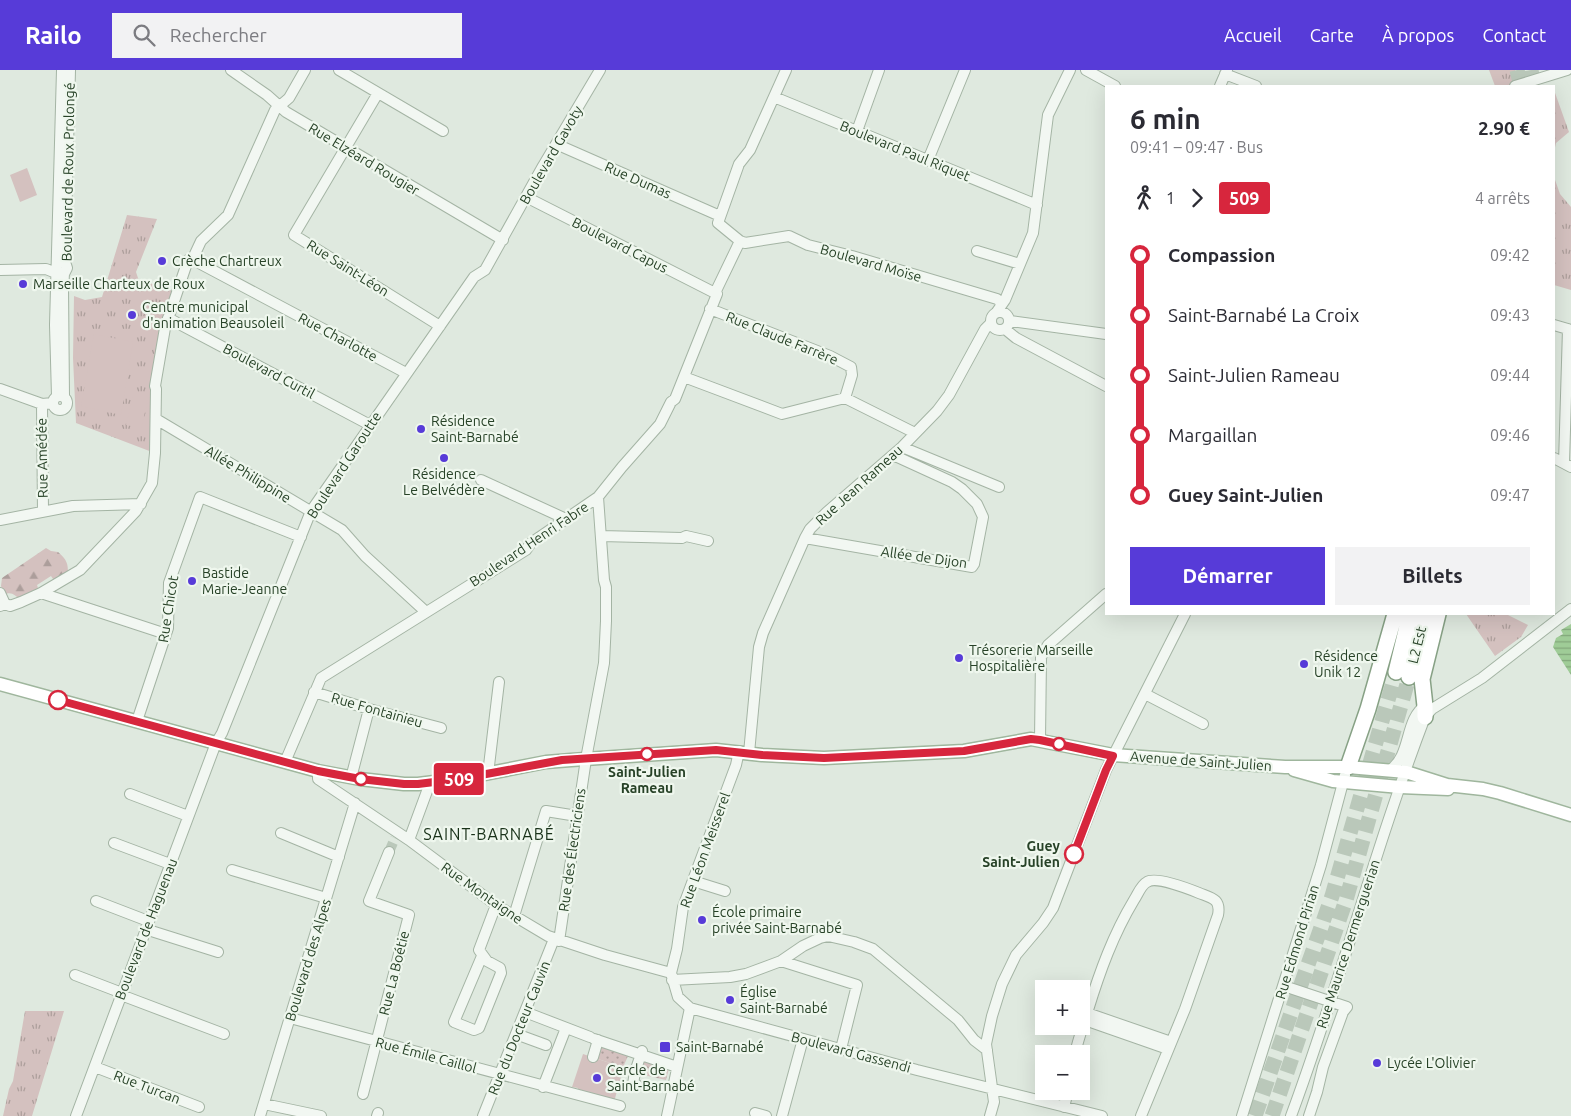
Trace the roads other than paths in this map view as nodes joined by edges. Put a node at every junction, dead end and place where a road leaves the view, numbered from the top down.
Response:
1 (62, 70) edge
2 (70, 70) edge
3 (231, 70) edge
4 (305, 70) edge
5 (339, 70) edge
6 (600, 70) edge
7 (786, 70) edge
8 (879, 70) edge
9 (965, 70) edge
10 (1070, 70) edge
11 (1086, 70) edge
12 (1567, 70) edge
13 (1226, 72) edge
14 (1113, 85) edge
15 (1220, 85) edge
16 (1254, 85) edge
17 (1518, 85) edge
18 (378, 93) junction
19 (774, 97) junction
20 (279, 105) junction
21 (443, 131) dead end
22 (857, 131) junction
23 (556, 144) junction
24 (346, 148) junction
25 (928, 160) junction
26 (526, 197) junction
27 (1037, 204) junction
28 (720, 216) junction
29 (502, 240) junction
30 (740, 242) junction
31 (977, 251) dead end
32 (194, 256) junction
33 (61, 262) junction
34 (1020, 264) junction
35 (46, 269) junction
36 (0, 270) edge
37 (60, 274) junction
38 (715, 293) junction
39 (1001, 303) junction
40 (710, 309) junction
41 (996, 313) junction
42 (168, 318) junction
43 (991, 323) junction
44 (1007, 325) junction
45 (1555, 325) edge
46 (440, 326) junction
47 (1570, 329) edge
48 (1105, 334) edge
49 (406, 373) junction
50 (684, 377) junction
51 (1105, 385) edge
52 (0, 390) edge
53 (845, 398) junction
54 (42, 404) junction
55 (156, 420) junction
56 (370, 425) junction
57 (916, 433) junction
58 (902, 447) junction
59 (893, 455) junction
60 (1555, 459) edge
61 (1567, 465) edge
62 (481, 480) dead end
63 (999, 487) dead end
64 (598, 497) junction
65 (140, 504) junction
66 (311, 511) junction
67 (43, 512) junction
68 (566, 519) junction
69 (0, 520) edge
70 (601, 536) junction
71 (300, 537) junction
72 (805, 538) junction
73 (708, 541) dead end
74 (41, 592) junction
75 (0, 593) edge
76 (1105, 595) edge
77 (2, 605) edge
78 (1571, 609) edge
79 (426, 612) junction
80 (1184, 615) edge
81 (1395, 615) edge
82 (1410, 615) edge
83 (1425, 615) edge
84 (1438, 615) edge
85 (166, 634) junction
86 (499, 682) dead end
87 (2, 687) edge
88 (314, 692) junction
89 (1145, 694) junction
90 (369, 709) junction
91 (1425, 711) junction
92 (137, 721) junction
93 (1203, 724) dead end
94 (441, 728) dead end
95 (1040, 740) junction
96 (216, 743) junction
97 (744, 752) junction
98 (1113, 756) junction
99 (586, 759) junction
100 (285, 762) junction
101 (1285, 767) junction
102 (1348, 767) junction
103 (1390, 770) junction
104 (318, 771) junction
105 (1406, 772) junction
106 (488, 774) junction
107 (351, 778) junction
108 (1343, 782) junction
109 (430, 783) junction
110 (1400, 787) junction
111 (1460, 787) junction
112 (130, 794) dead end
113 (355, 803) junction
114 (1571, 815) edge
115 (188, 816) junction
116 (577, 816) junction
117 (281, 833) dead end
118 (409, 840) junction
119 (114, 843) dead end
120 (389, 852) tunnel mouth
121 (339, 857) junction
122 (170, 864) junction
123 (232, 870) dead end
124 (693, 881) junction
125 (725, 891) dead end
126 (326, 898) junction
127 (96, 901) dead end
128 (496, 904) junction
129 (514, 916) junction
130 (147, 925) junction
131 (557, 940) junction
132 (218, 952) dead end
133 (482, 956) junction
134 (781, 961) junction
135 (75, 975) dead end
136 (672, 977) junction
137 (1284, 986) junction
138 (122, 994) junction
139 (1330, 1001) junction
140 (1090, 1003) edge
141 (690, 1008) junction
142 (525, 1012) junction
143 (1090, 1017) edge
144 (290, 1018) junction
145 (566, 1028) junction
146 (224, 1034) dead end
147 (516, 1034) junction
148 (594, 1039) junction
149 (802, 1039) junction
150 (376, 1041) junction
151 (546, 1045) dead end
152 (1170, 1046) junction
153 (841, 1048) junction
154 (987, 1050) junction
155 (641, 1053) junction
156 (593, 1057) dead end
157 (677, 1066) junction
158 (95, 1067) junction
159 (500, 1075) junction
160 (637, 1085) dead end
161 (543, 1087) junction
162 (993, 1089) junction
163 (363, 1094) dead end
164 (264, 1104) junction
165 (620, 1106) dead end
166 (199, 1107) dead end
167 (1070, 1110) edge
168 (76, 1116) edge
169 (260, 1116) edge
170 (321, 1116) edge
171 (483, 1116) edge
172 (667, 1116) edge
173 (782, 1116) edge
174 (990, 1116) edge
175 (1102, 1116) edge
176 (1141, 1116) edge
177 (1242, 1116) edge
178 (1291, 1116) edge
179 (1308, 1116) edge

1 - 33 street, Boulevard de Roux Prolongé
2 - 33 street, Boulevard de Roux Prolongé
3 - 20 street, Rue Elzéard Rougier
4 - 20 street
5 - 18 street
6 - 23 street, Boulevard Gavoty
7 - 19 street
8 - 22 street
9 - 25 street
10 - 27 street
11 - 14 street
12 - 17 street
13 - 15 street
13 - 16 street
18 - 21 street
18 - 24 street, Rue Saint-Léon
19 - 22 street, Boulevard Paul Riquet
19 - 28 street
20 - 24 street, Rue Elzéard Rougier
20 - 32 street
22 - 25 street, Boulevard Paul Riquet
23 - 26 street, Boulevard Gavoty
23 - 28 street, Rue Dumas
24 - 29 street, Rue Elzéard Rougier
24 - 46 street, Rue Saint-Léon
25 - 27 street, Boulevard Paul Riquet
26 - 29 street, Boulevard Gavoty
26 - 38 street, Boulevard Capus
27 - 34 street
28 - 30 street
29 - 46 street, Boulevard Garoutte
30 - 38 street, Boulevard Henri Fabre
30 - 39 street, Boulevard Moïse
31 - 34 street
32 - 42 street
32 - 49 street, Rue Charlotte
33 - 35 street
33 - 37 street, Boulevard de Roux Prolongé
34 - 39 street
35 - 36 street
35 - 37 street
37 - 54 street, Boulevard de Roux Prolongé
38 - 40 street, Boulevard Henri Fabre
39 - 41 street
40 - 50 street, Boulevard Henri Fabre
40 - 53 street, Rue Claude Farrère
41 - 43 street
41 - 44 street
42 - 55 street
42 - 56 street, Boulevard Curtil
43 - 44 street
43 - 57 street, Rue Jean Rameau
44 - 48 street
44 - 51 street
45 - 47 street
46 - 49 street, Boulevard Garoutte
47 - 61 street
49 - 56 street, Boulevard Garoutte
50 - 53 street
50 - 64 street, Boulevard Henri Fabre
52 - 54 street
53 - 57 street
54 - 67 street, Rue Amédée
55 - 65 street
55 - 66 street, Allée Philippine
56 - 66 street, Boulevard Garoutte
57 - 58 street, Rue Jean Rameau
58 - 59 street, Rue Jean Rameau
58 - 63 street
59 - 72 street, Rue Jean Rameau
59 - 72 street, Allée de Dijon
60 - 61 street
62 - 68 street
64 - 68 street, Boulevard Henri Fabre
64 - 70 street, Rue des Électriciens
65 - 67 street
65 - 74 street
66 - 71 street, Boulevard Garoutte
66 - 79 street, Allée Philippine
67 - 69 street
68 - 79 street, Boulevard Henri Fabre
70 - 73 street
70 - 99 street, Rue des Électriciens
71 - 85 street, Rue Chicot
71 - 96 street, Boulevard Garoutte
72 - 97 street, Rue Jean Rameau
74 - 77 street
74 - 85 street
75 - 77 street
76 - 95 street
78 - 91 street
79 - 88 street, Boulevard Henri Fabre
80 - 89 street
81 - 102 highway
82 - 83 highway, L2 Est
84 - 91 highway
85 - 92 street, Rue Chicot
86 - 106 street
87 - 92 main road, Avenue de Saint-Julien
88 - 90 street, Rue Fontainieu
88 - 100 street, Boulevard Henri Fabre
89 - 93 street
89 - 98 street
90 - 94 street, Rue Fontainieu
90 - 107 street
91 - 103 street
91 - 105 street, Rue Maurice Dermerguerian
92 - 96 main road, Avenue de Saint-Julien
95 - 97 main road, Avenue de Saint-Julien
95 - 98 main road, Avenue de Saint-Julien
96 - 100 main road, Avenue de Saint-Julien
96 - 115 street, Boulevard de Haguenau
97 - 99 main road, Avenue de Saint-Julien
97 - 124 street, Rue Léon Meisserel
98 - 101 main road, Avenue de Saint-Julien
98 - 154 street
99 - 106 main road, Avenue de Saint-Julien
99 - 116 street, Rue des Électriciens
100 - 104 main road, Avenue de Saint-Julien
101 - 102 main road, Avenue de Saint-Julien
101 - 108 main road, Avenue de Saint-Julien
102 - 103 main road, Avenue de Saint-Julien
102 - 108 street, Rue Edmond Pirian
103 - 105 main road, Avenue de Saint-Julien
104 - 107 main road, Avenue de Saint-Julien
104 - 113 street, Rue Montaigne
105 - 110 street, Rue Maurice Dermerguerian
105 - 111 main road, Avenue de Saint-Julien
106 - 109 main road, Avenue de Saint-Julien
107 - 109 main road, Avenue de Saint-Julien
108 - 110 main road, Avenue de Saint-Julien
108 - 137 street, Rue Edmond Pirian
109 - 118 street
110 - 111 main road, Avenue de Saint-Julien
110 - 139 street, Rue Maurice Dermerguerian
111 - 114 main road
112 - 115 street
113 - 118 street, Rue Montaigne
113 - 121 street, Boulevard des Alpes
115 - 122 street, Boulevard de Haguenau
116 - 129 street
116 - 131 street, Rue des Électriciens
117 - 121 street
118 - 128 street, Rue Montaigne
119 - 122 street
120 - 150 street, Rue La Boétie
121 - 126 street, Boulevard des Alpes
122 - 130 street, Boulevard de Haguenau
123 - 126 street
124 - 125 street
124 - 136 street, Rue Léon Meisserel
126 - 144 street, Boulevard des Alpes
127 - 130 street
128 - 129 street, Rue Montaigne
128 - 133 street
129 - 131 street, Rue Montaigne
130 - 132 street
130 - 138 street, Boulevard de Haguenau
131 - 136 street, Rue Montaigne
131 - 142 street, Rue du Docteur Cauvin
133 - 133 street
134 - 136 street, Rue Montaigne
134 - 153 street
134 - 154 street, Rue Montaigne
135 - 138 street
136 - 141 street
137 - 139 street
137 - 177 street, Rue Edmond Pirian
138 - 146 street
138 - 158 street, Boulevard de Haguenau
139 - 178 street, Rue Maurice Dermerguerian
139 - 179 street
140 - 152 street
141 - 149 street, Boulevard Gassendi
141 - 157 street
142 - 145 street
142 - 147 street, Rue du Docteur Cauvin
143 - 152 street
144 - 150 street, Rue Émile Caillol
144 - 164 street, Boulevard des Alpes
145 - 148 street
145 - 161 street
147 - 151 street
147 - 159 street, Rue du Docteur Cauvin
148 - 155 street
148 - 156 street
149 - 153 street, Boulevard Gassendi
149 - 173 street
150 - 159 street, Rue Émile Caillol
150 - 163 street, Rue La Boétie
152 - 176 street
153 - 162 street, Boulevard Gassendi
154 - 162 street
155 - 157 street
155 - 160 street
157 - 172 street
158 - 166 street, Rue Turcan
158 - 168 street, Boulevard de Haguenau
159 - 161 street, Rue Émile Caillol
159 - 171 street, Rue du Docteur Cauvin
161 - 165 street, Rue Émile Caillol
162 - 167 street, Boulevard Gassendi
162 - 174 street
164 - 169 street, Boulevard des Alpes
164 - 170 street
167 - 175 street, Boulevard Gassendi

